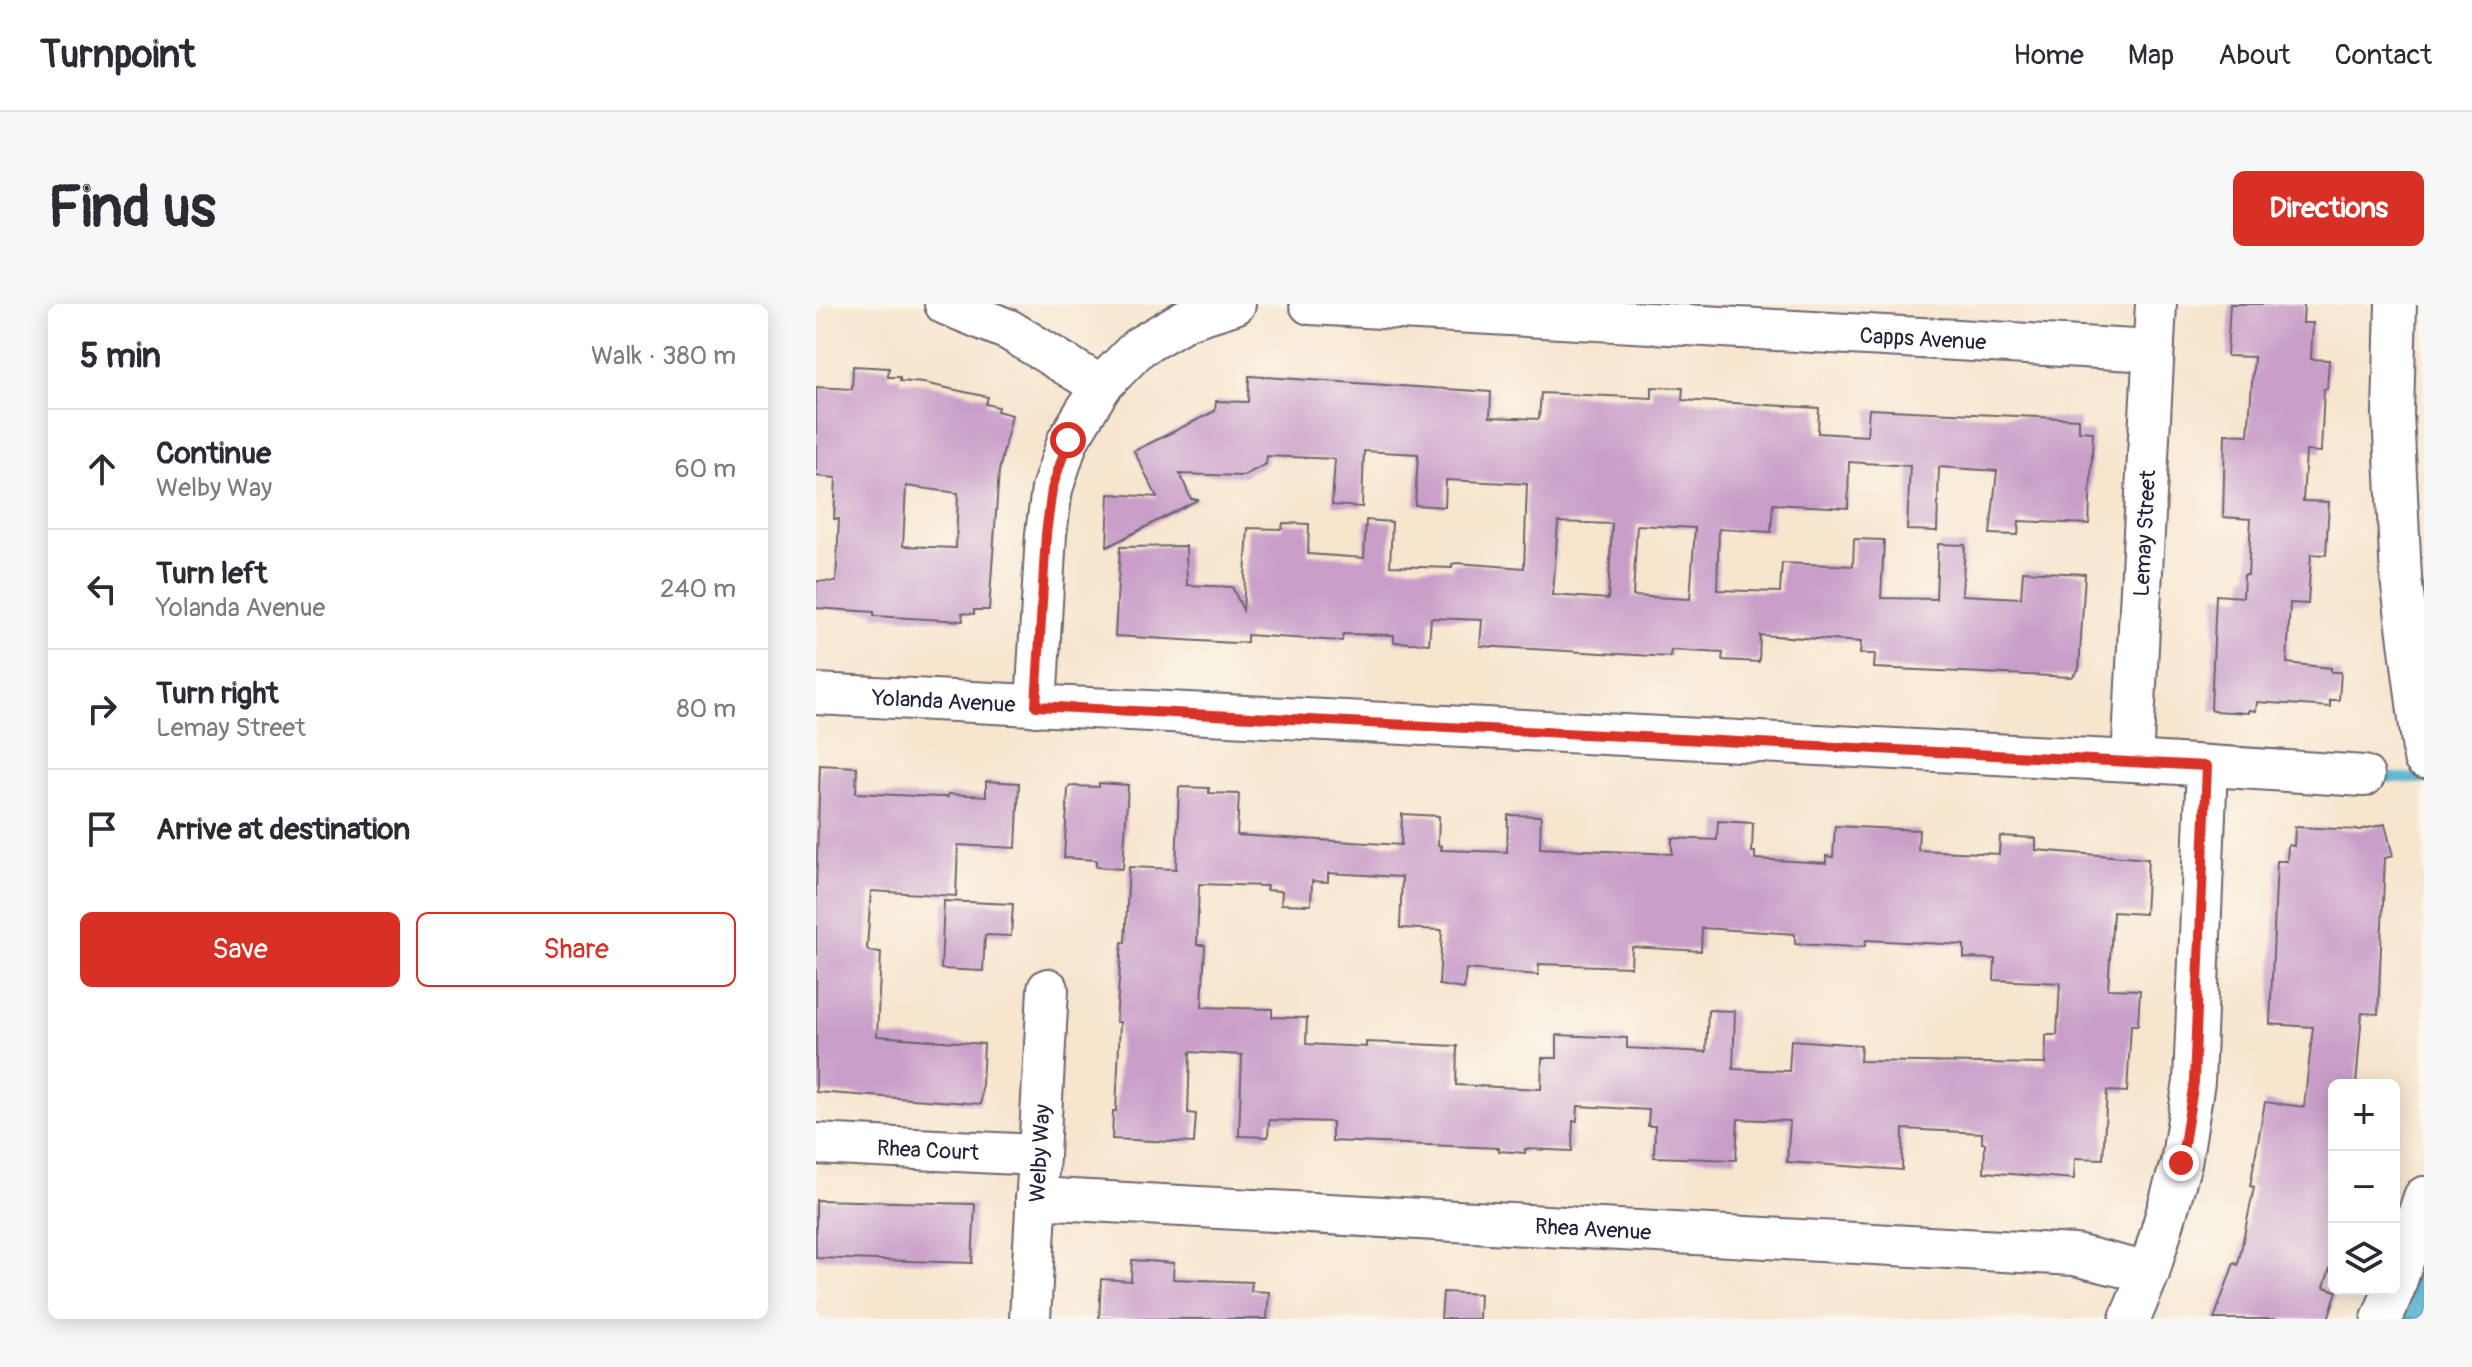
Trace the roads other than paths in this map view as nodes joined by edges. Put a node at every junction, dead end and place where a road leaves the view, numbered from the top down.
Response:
1 (945, 304) edge
2 (1235, 304) edge
3 (1310, 304) edge
4 (2156, 304) edge
5 (2396, 304) edge
6 (2153, 351) junction
7 (1101, 386) junction
8 (816, 694) edge
9 (1036, 706) junction
10 (2424, 758) edge
11 (2132, 761) junction
12 (2207, 766) junction
13 (2364, 776) dead end
14 (1048, 989) dead end
15 (816, 1144) edge
16 (1038, 1155) junction
17 (2424, 1197) edge
18 (1036, 1198) junction
19 (2400, 1271) edge
20 (2149, 1273) junction
21 (2392, 1295) edge
22 (1030, 1319) edge
23 (2130, 1319) edge
24 (2382, 1319) edge

1 - 7 street
2 - 7 street
3 - 6 street, Capps Avenue
4 - 6 street, Lemay Street
5 - 10 street
6 - 11 street, Lemay Street
7 - 9 street
8 - 9 street, Yolanda Avenue
9 - 11 street, Yolanda Avenue
11 - 12 street, Yolanda Avenue
12 - 13 street, Yolanda Avenue
12 - 20 street
14 - 16 street, Welby Way
15 - 16 street, Rhea Court
16 - 18 street, Welby Way
17 - 19 street
18 - 20 street, Rhea Avenue
18 - 22 street, Welby Way
20 - 23 street
21 - 24 street

